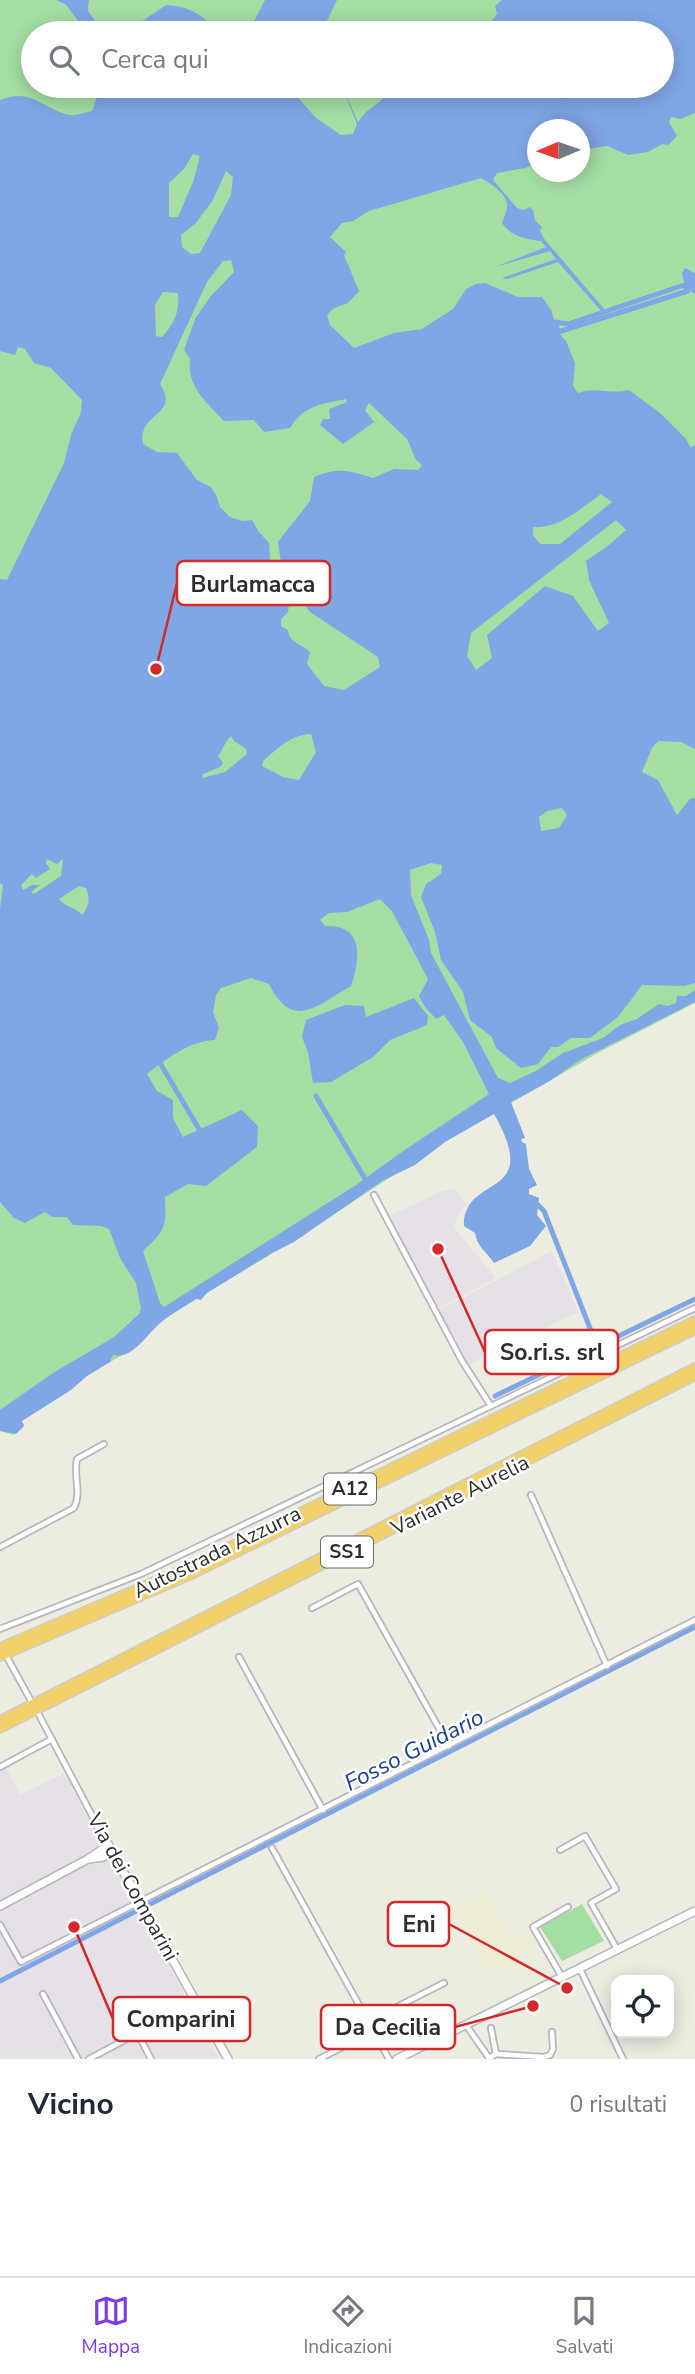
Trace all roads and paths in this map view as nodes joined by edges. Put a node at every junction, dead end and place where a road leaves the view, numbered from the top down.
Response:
1 (374, 1195) dead end
2 (695, 1308) edge
3 (695, 1321) edge
4 (695, 1329) edge
5 (695, 1368) edge
6 (695, 1375) edge
7 (491, 1406) junction
8 (104, 1444) dead end
9 (531, 1494) dead end
10 (0, 1547) edge
11 (312, 1608) dead end
12 (695, 1620) edge
13 (0, 1629) edge
14 (0, 1648) edge
15 (239, 1657) dead end
16 (4, 1658) edge
17 (607, 1666) junction
18 (32, 1701) dead end
19 (39, 1715) dead end
20 (0, 1721) edge
21 (0, 1728) edge
22 (52, 1739) junction
23 (449, 1746) junction
24 (0, 1767) edge
25 (323, 1811) junction
26 (96, 1823) junction
27 (110, 1848) junction
28 (272, 1848) dead end
29 (560, 1850) dead end
30 (95, 1853) junction
31 (103, 1857) junction
32 (88, 1859) junction
33 (119, 1864) junction
34 (141, 1901) junction
35 (0, 1906) edge
36 (568, 1907) dead end
37 (695, 1911) edge
38 (0, 1925) edge
39 (617, 1949) junction
40 (579, 1968) junction
41 (562, 1977) junction
42 (444, 1983) dead end
43 (43, 1994) dead end
44 (195, 1998) junction
45 (177, 2012) junction
46 (205, 2016) junction
47 (369, 2021) junction
48 (466, 2024) junction
49 (491, 2028) dead end
50 (374, 2031) junction
51 (137, 2032) junction
52 (552, 2032) dead end
53 (496, 2054) junction
54 (78, 2059) edge
55 (89, 2059) edge
56 (151, 2059) edge
57 (228, 2059) edge
58 (319, 2059) edge
59 (389, 2059) edge
60 (397, 2059) edge
61 (490, 2059) edge
62 (623, 2059) edge

1 - 7 street
2 - 7 street
3 - 14 highway, Autostrada Azzurra / A12
4 - 16 highway, Autostrada Azzurra / A12
5 - 20 highway, Variante Aurelia / SS1
6 - 21 highway, Variante Aurelia / SS1
7 - 13 street
8 - 10 street
9 - 17 street
11 - 23 street
12 - 17 street
15 - 25 street
16 - 18 street
17 - 23 street
19 - 22 street, Via dei Comparini
22 - 24 street
22 - 26 street, Via dei Comparini
23 - 25 street
25 - 34 street
26 - 27 street, Via dei Comparini
26 - 30 street
27 - 30 street
27 - 31 street
27 - 33 street, Via dei Comparini
28 - 47 street
29 - 39 street
30 - 32 street
31 - 32 street
31 - 33 street
32 - 35 street
33 - 34 street, Via dei Comparini
34 - 38 street
34 - 44 street, Via dei Comparini
36 - 41 street
37 - 39 street
39 - 40 street
40 - 41 street
40 - 62 street
41 - 48 street
42 - 47 street
43 - 54 street
44 - 45 street
44 - 46 street, Via dei Comparini
45 - 46 street
45 - 51 street
46 - 57 street, Via dei Comparini
47 - 50 street
48 - 60 street
48 - 61 street
49 - 53 street
50 - 58 street
50 - 59 street
51 - 55 street
51 - 56 street
52 - 53 street
53 - 61 street

